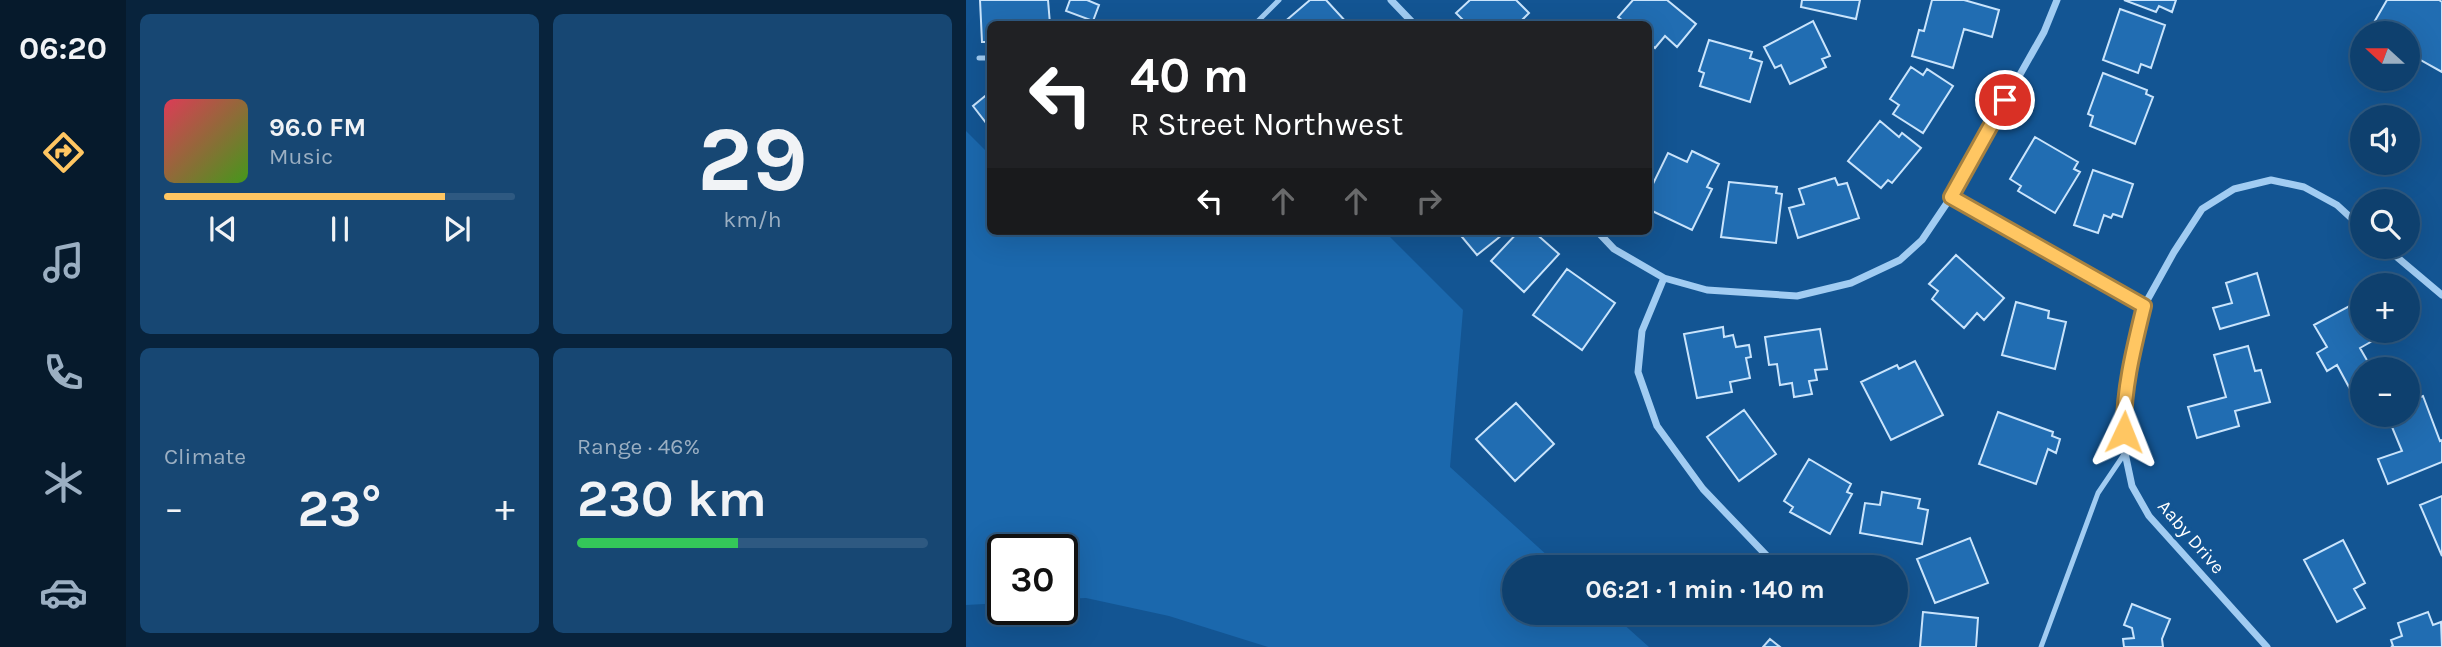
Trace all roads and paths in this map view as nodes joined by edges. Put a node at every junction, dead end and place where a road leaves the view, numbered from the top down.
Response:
1 (1279, 0) edge
2 (1391, 0) edge
3 (2057, 0) edge
4 (1258, 21) edge
5 (1411, 21) edge
6 (979, 58) dead end
7 (987, 58) edge
8 (1951, 197) junction
9 (2350, 217) edge
10 (1601, 235) edge
11 (2399, 259) edge
12 (1664, 278) junction
13 (2442, 295) edge
14 (2144, 306) junction
15 (2125, 453) junction
16 (1766, 555) edge
17 (2041, 647) edge
18 (2267, 647) edge

1 - 4 lane
2 - 5 street
3 - 8 street
6 - 7 lane
8 - 12 street
8 - 14 street
9 - 14 street, Aaby Drive
10 - 12 street
11 - 13 street
12 - 16 street
14 - 15 street, Aaby Drive
15 - 17 lane
15 - 18 street, Aaby Drive

